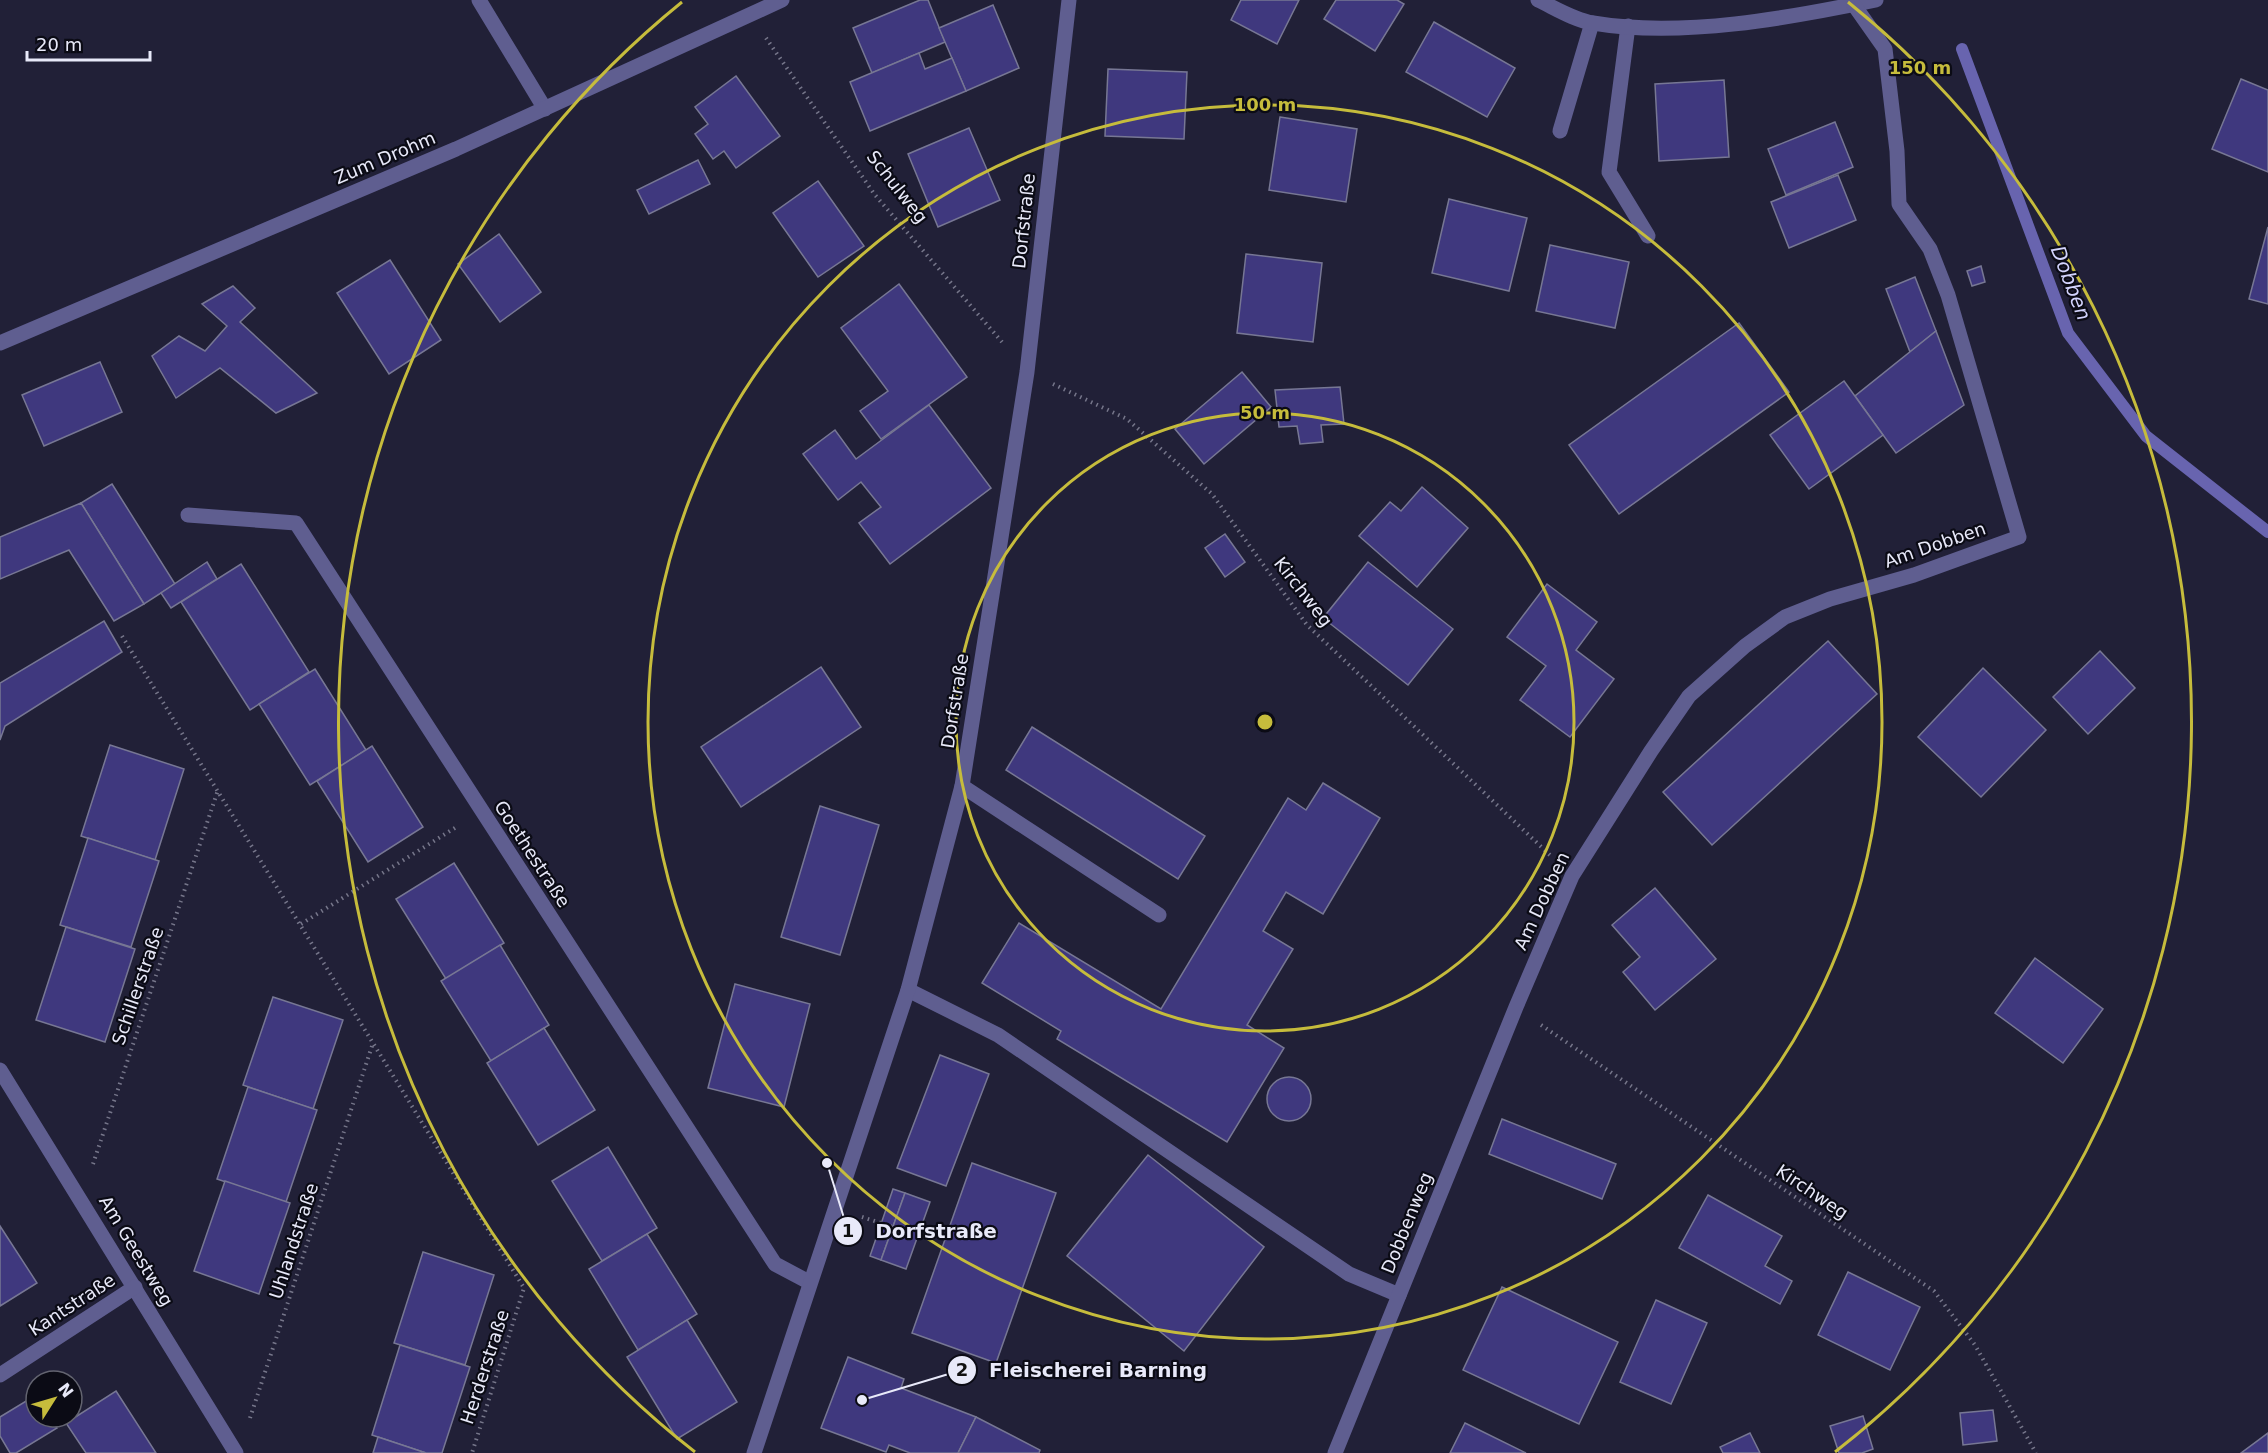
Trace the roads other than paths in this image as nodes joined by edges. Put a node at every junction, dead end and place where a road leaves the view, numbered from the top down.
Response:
1 (479, 0) edge
2 (782, 0) edge
3 (1069, 0) edge
4 (1538, 0) edge
5 (1876, 0) edge
6 (1854, 5) junction
7 (1592, 23) junction
8 (1628, 26) junction
9 (545, 109) junction
10 (1560, 131) dead end
11 (1648, 236) dead end
12 (0, 343) edge
13 (188, 515) dead end
14 (962, 786) junction
15 (1159, 915) dead end
16 (908, 990) junction
17 (1516, 1007) joint
18 (0, 1070) edge
19 (809, 1282) junction
20 (135, 1287) junction
21 (1399, 1295) junction
22 (0, 1375) edge
23 (237, 1453) edge
24 (754, 1453) edge
25 (1335, 1453) edge

1 - 9 street
2 - 9 street, Zum Drohm
3 - 14 street, Dorfstraße
4 - 7 street
5 - 6 street
6 - 8 street
6 - 17 street, Am Dobben
7 - 8 street
7 - 10 street
8 - 11 street
9 - 12 street, Zum Drohm
13 - 19 street, Goethestraße
14 - 15 street
14 - 16 street, Dorfstraße
16 - 19 street, Dorfstraße
16 - 21 street
17 - 21 street, Dobbenweg
18 - 20 street, Am Geestweg
19 - 24 street, Dorfstraße
20 - 22 street, Kantstraße
20 - 23 street, Am Geestweg
21 - 25 street, Dobbenweg

